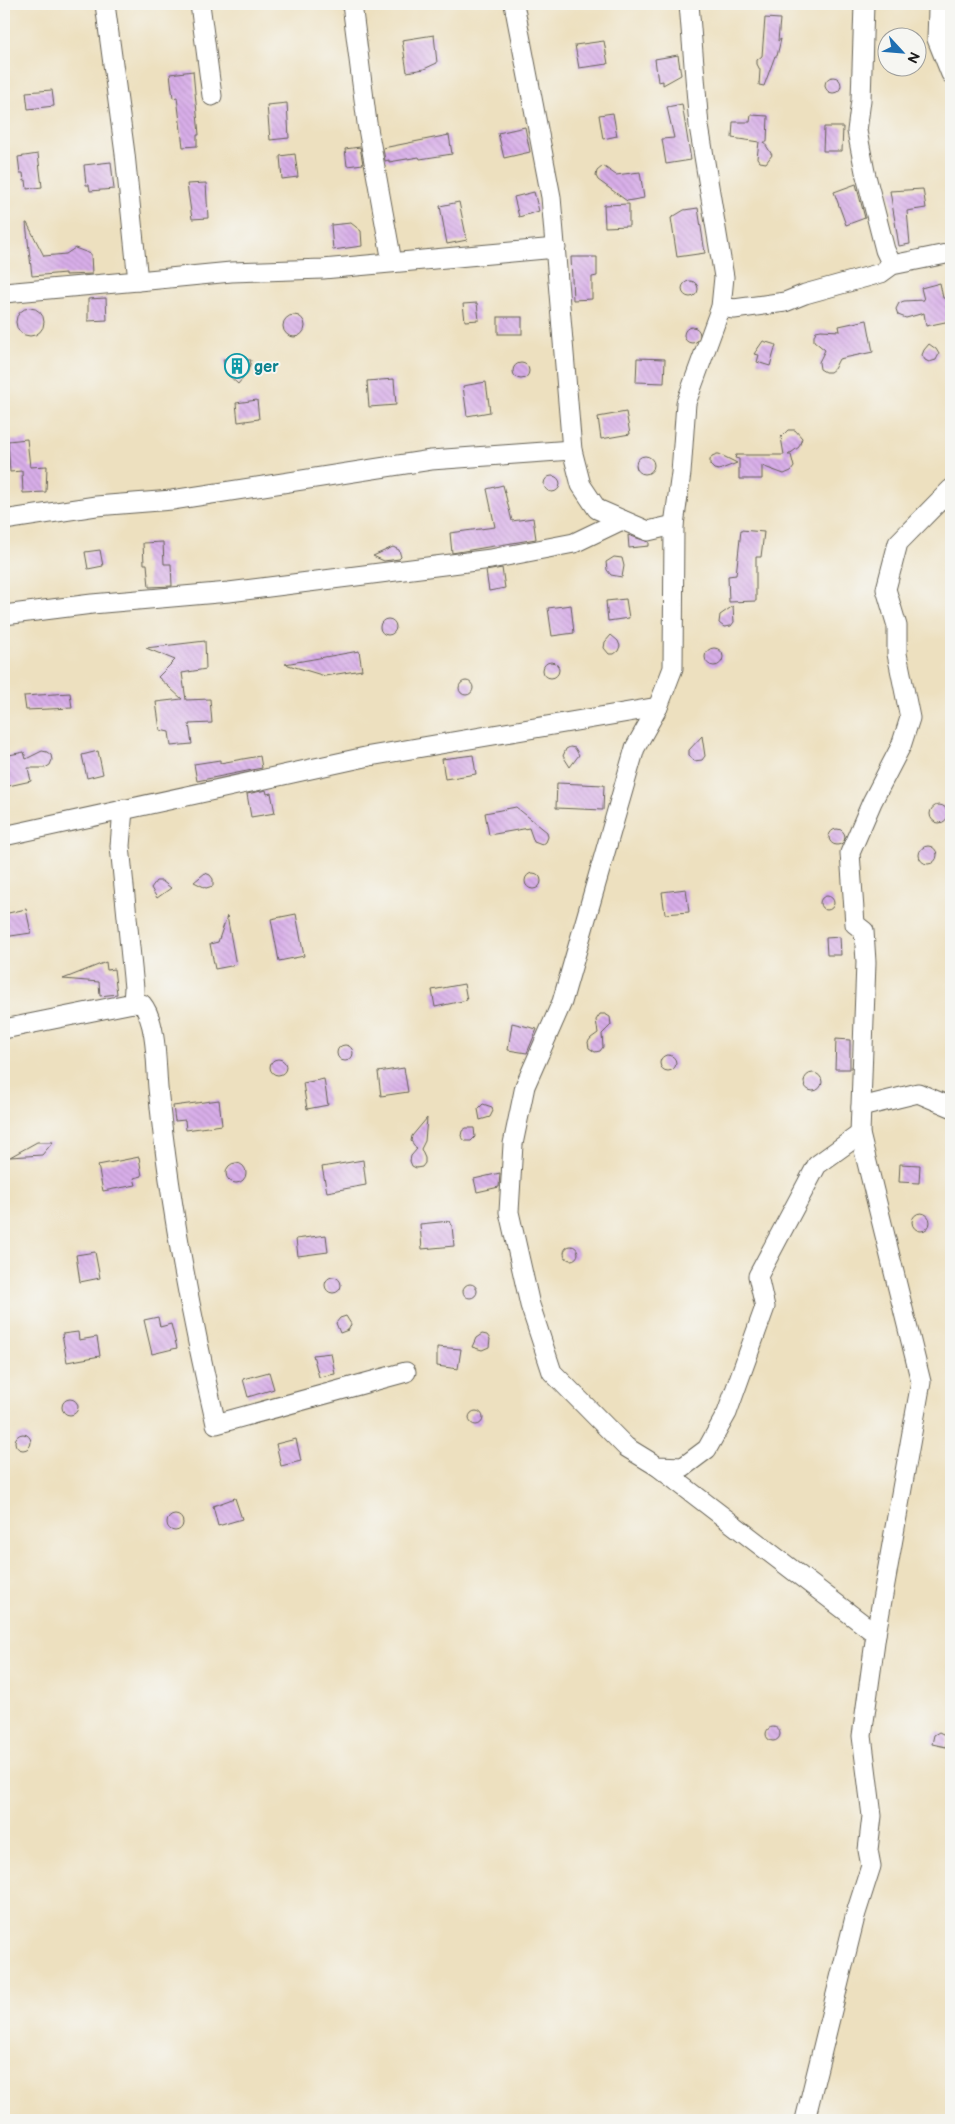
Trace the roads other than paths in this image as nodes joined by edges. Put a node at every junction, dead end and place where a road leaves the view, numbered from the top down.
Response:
1 (105, 4) edge
2 (200, 4) edge
3 (352, 4) edge
4 (514, 4) edge
5 (690, 4) edge
6 (864, 4) edge
7 (938, 10) dead end
8 (951, 74) edge
9 (212, 96) dead end
10 (556, 248) junction
11 (951, 253) edge
12 (392, 262) junction
13 (892, 264) junction
14 (138, 281) junction
15 (4, 293) edge
16 (721, 307) junction
17 (572, 450) junction
18 (951, 489) edge
19 (4, 520) edge
20 (622, 520) junction
21 (674, 525) junction
22 (4, 615) edge
23 (658, 707) junction
24 (123, 810) junction
25 (4, 836) edge
26 (133, 1003) junction
27 (4, 1029) edge
28 (861, 1107) junction
29 (951, 1107) edge
30 (860, 1134) junction
31 (406, 1372) dead end
32 (657, 1466) junction
33 (876, 1634) junction
34 (805, 2120) edge

1 - 14 street
2 - 9 street
3 - 12 street
4 - 10 street
5 - 16 street
6 - 13 street
7 - 8 street
10 - 12 street
10 - 17 street
11 - 13 street
12 - 14 street
13 - 16 street
14 - 15 street
16 - 21 street
17 - 19 street
17 - 20 street
18 - 28 street
20 - 21 street
20 - 22 street
21 - 23 street
23 - 24 street
23 - 32 street
24 - 25 street
24 - 26 street
26 - 27 street
26 - 31 street
28 - 29 street
28 - 30 street
30 - 32 street
30 - 33 street
32 - 33 street
33 - 34 street

